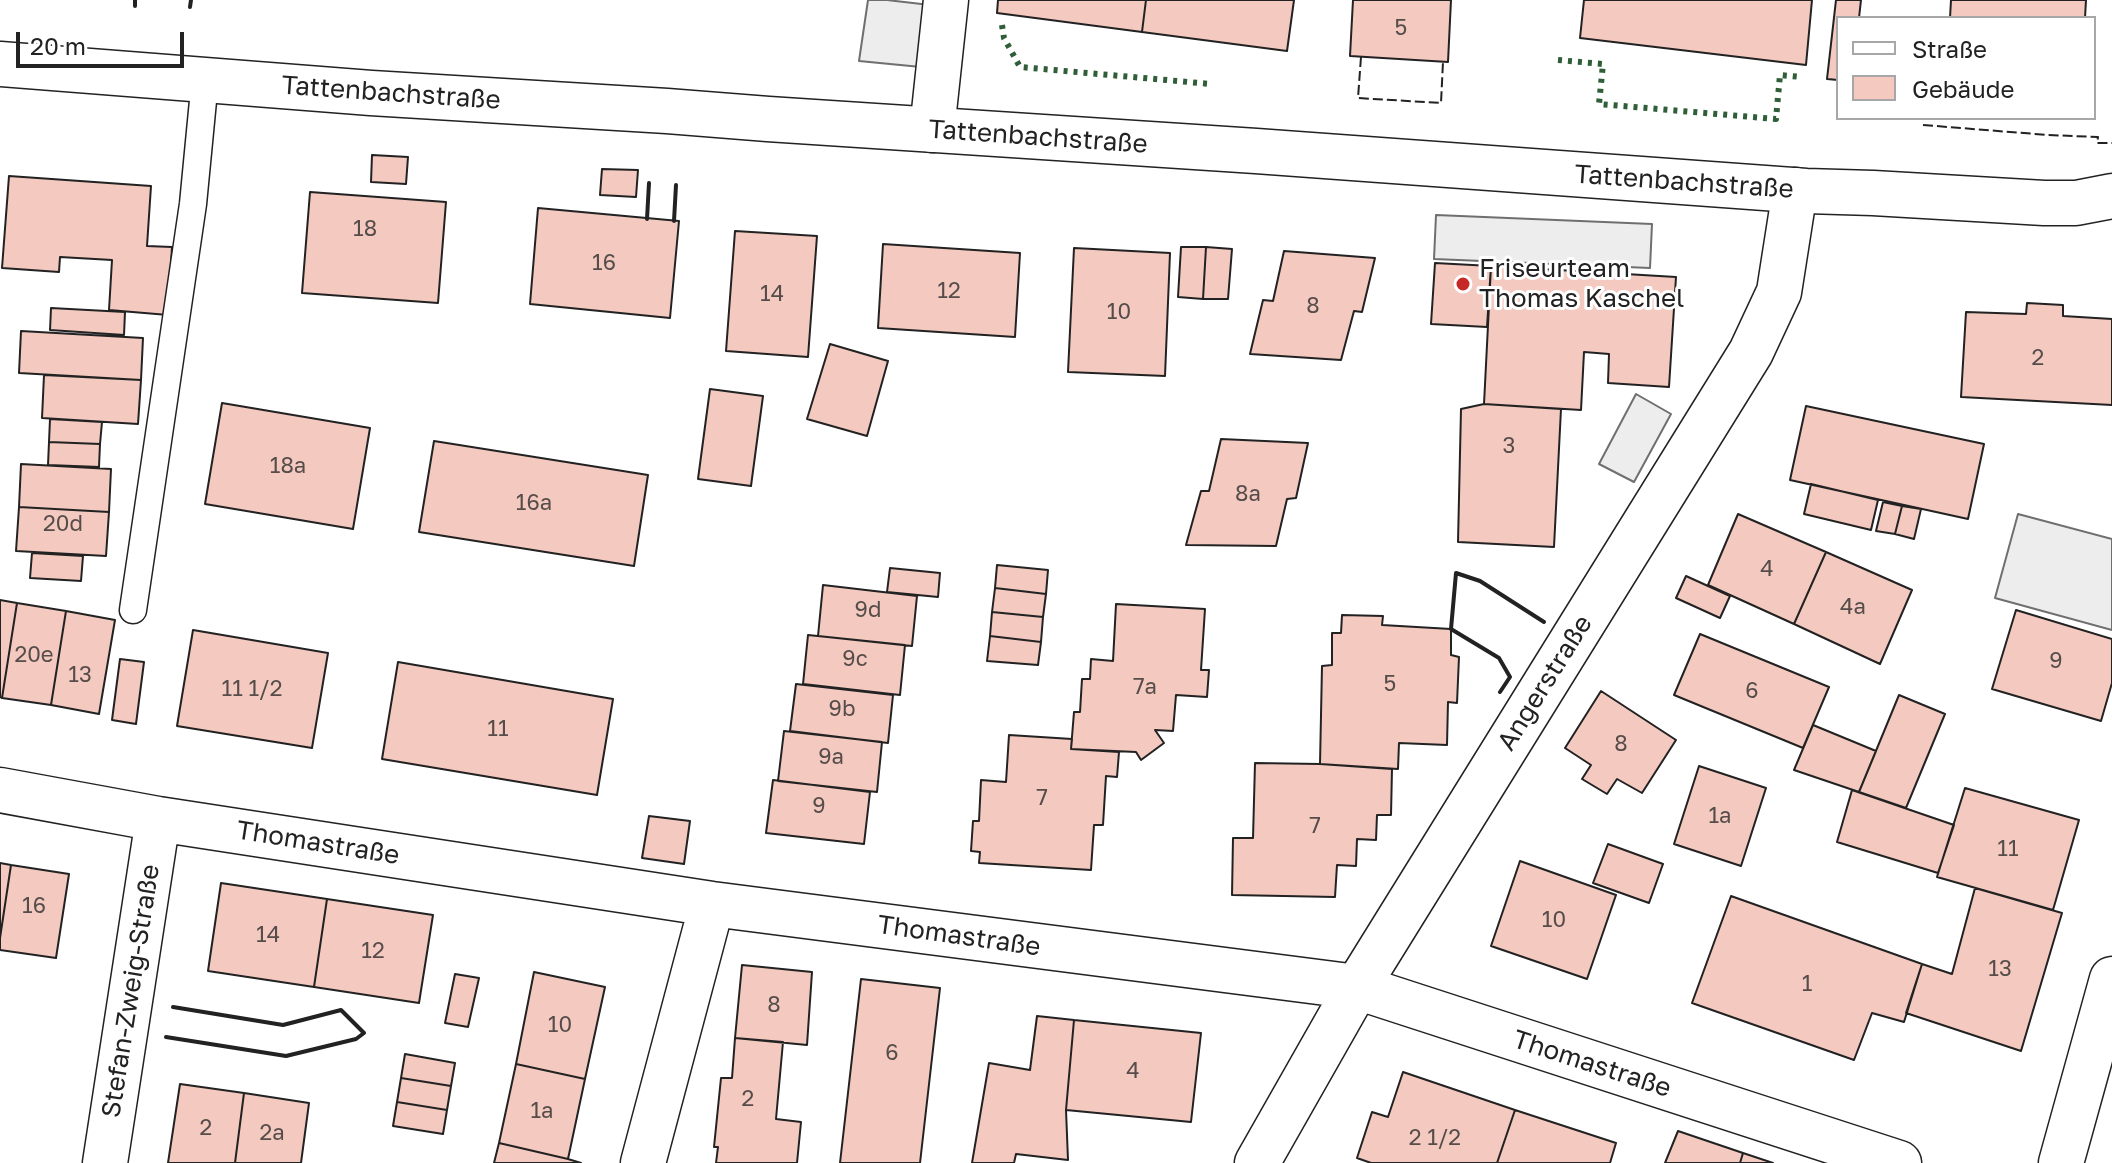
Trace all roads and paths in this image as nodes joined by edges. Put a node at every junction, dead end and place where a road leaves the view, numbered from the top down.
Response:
1 (946, 0) edge
2 (0, 64) edge
3 (205, 80) junction
4 (932, 130) junction
5 (1795, 190) junction
6 (2100, 206) edge
7 (133, 610) dead end
8 (0, 790) edge
9 (158, 819) junction
10 (712, 904) junction
11 (2112, 979) edge
12 (1357, 987) junction
13 (105, 1163) edge
14 (643, 1163) edge
15 (1257, 1163) edge
16 (1899, 1163) edge
17 (2061, 1163) edge

1 - 4 street
2 - 3 street, Tattenbachstraße
3 - 4 street, Tattenbachstraße
3 - 7 lane
4 - 5 street, Tattenbachstraße
5 - 6 street, Tattenbachstraße
5 - 12 street, Angerstraße
8 - 9 street, Thomastraße
9 - 10 street, Thomastraße
9 - 13 street, Stefan-Zweig-Straße
10 - 12 street, Thomastraße
10 - 14 street
11 - 17 street
12 - 15 street, Angerstraße
12 - 16 street, Thomastraße

